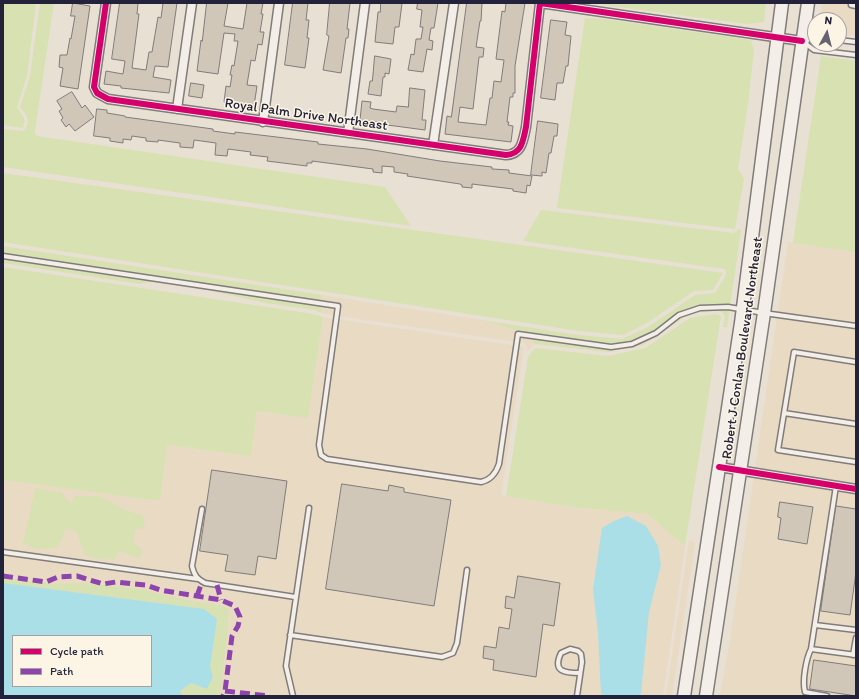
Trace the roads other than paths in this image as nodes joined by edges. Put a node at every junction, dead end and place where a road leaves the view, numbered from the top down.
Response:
1 (106, 3) edge
2 (192, 3) edge
3 (279, 3) edge
4 (365, 3) edge
5 (454, 3) edge
6 (540, 3) edge
7 (782, 3) edge
8 (808, 3) edge
9 (851, 3) edge
10 (856, 6) edge
11 (778, 37) junction
12 (807, 40) edge
13 (802, 41) junction
14 (856, 55) edge
15 (177, 109) junction
16 (263, 122) junction
17 (348, 133) junction
18 (433, 145) junction
19 (3, 256) edge
20 (743, 310) junction
21 (764, 313) junction
22 (856, 326) edge
23 (856, 362) edge
24 (784, 413) junction
25 (856, 424) edge
26 (856, 462) edge
27 (719, 467) junction
28 (740, 471) junction
29 (836, 486) junction
30 (856, 488) edge
31 (309, 508) dead end
32 (202, 509) dead end
33 (3, 552) edge
34 (467, 570) dead end
35 (198, 580) junction
36 (296, 597) junction
37 (815, 625) junction
38 (856, 630) edge
39 (290, 635) junction
40 (856, 638) edge
41 (811, 649) junction
42 (855, 655) edge
43 (580, 673) junction
44 (293, 696) edge
45 (577, 696) edge
46 (684, 696) edge
47 (706, 696) edge
48 (826, 696) edge

1 - 15 street, Royal Palm Drive Northeast
2 - 15 street
3 - 16 street
4 - 17 street
5 - 18 street
6 - 11 street
6 - 18 street, Royal Palm Drive Northeast
7 - 11 main road, Robert J Conlan Boulevard Northeast
8 - 13 main road, Robert J Conlan Boulevard Northeast
9 - 10 lane
11 - 13 street
11 - 20 main road, Robert J Conlan Boulevard Northeast
12 - 13 lane
13 - 14 lane
13 - 21 main road, Robert J Conlan Boulevard Northeast
15 - 16 street, Royal Palm Drive Northeast
16 - 17 street, Royal Palm Drive Northeast
17 - 18 street, Royal Palm Drive Northeast
19 - 20 lane
20 - 21 lane
20 - 27 main road, Robert J Conlan Boulevard Northeast
21 - 22 lane
21 - 28 main road, Robert J Conlan Boulevard Northeast
23 - 24 lane
24 - 25 lane
24 - 26 lane
27 - 28 street
27 - 46 main road, Robert J Conlan Boulevard Northeast
28 - 29 street
28 - 47 main road, Robert J Conlan Boulevard Northeast
29 - 30 street
29 - 37 lane
31 - 36 lane
32 - 35 lane
33 - 35 lane
34 - 39 lane
35 - 36 lane
36 - 39 lane
37 - 38 lane
37 - 41 lane
39 - 44 lane
40 - 42 lane
41 - 42 lane
41 - 48 lane
43 - 43 lane
43 - 45 lane

